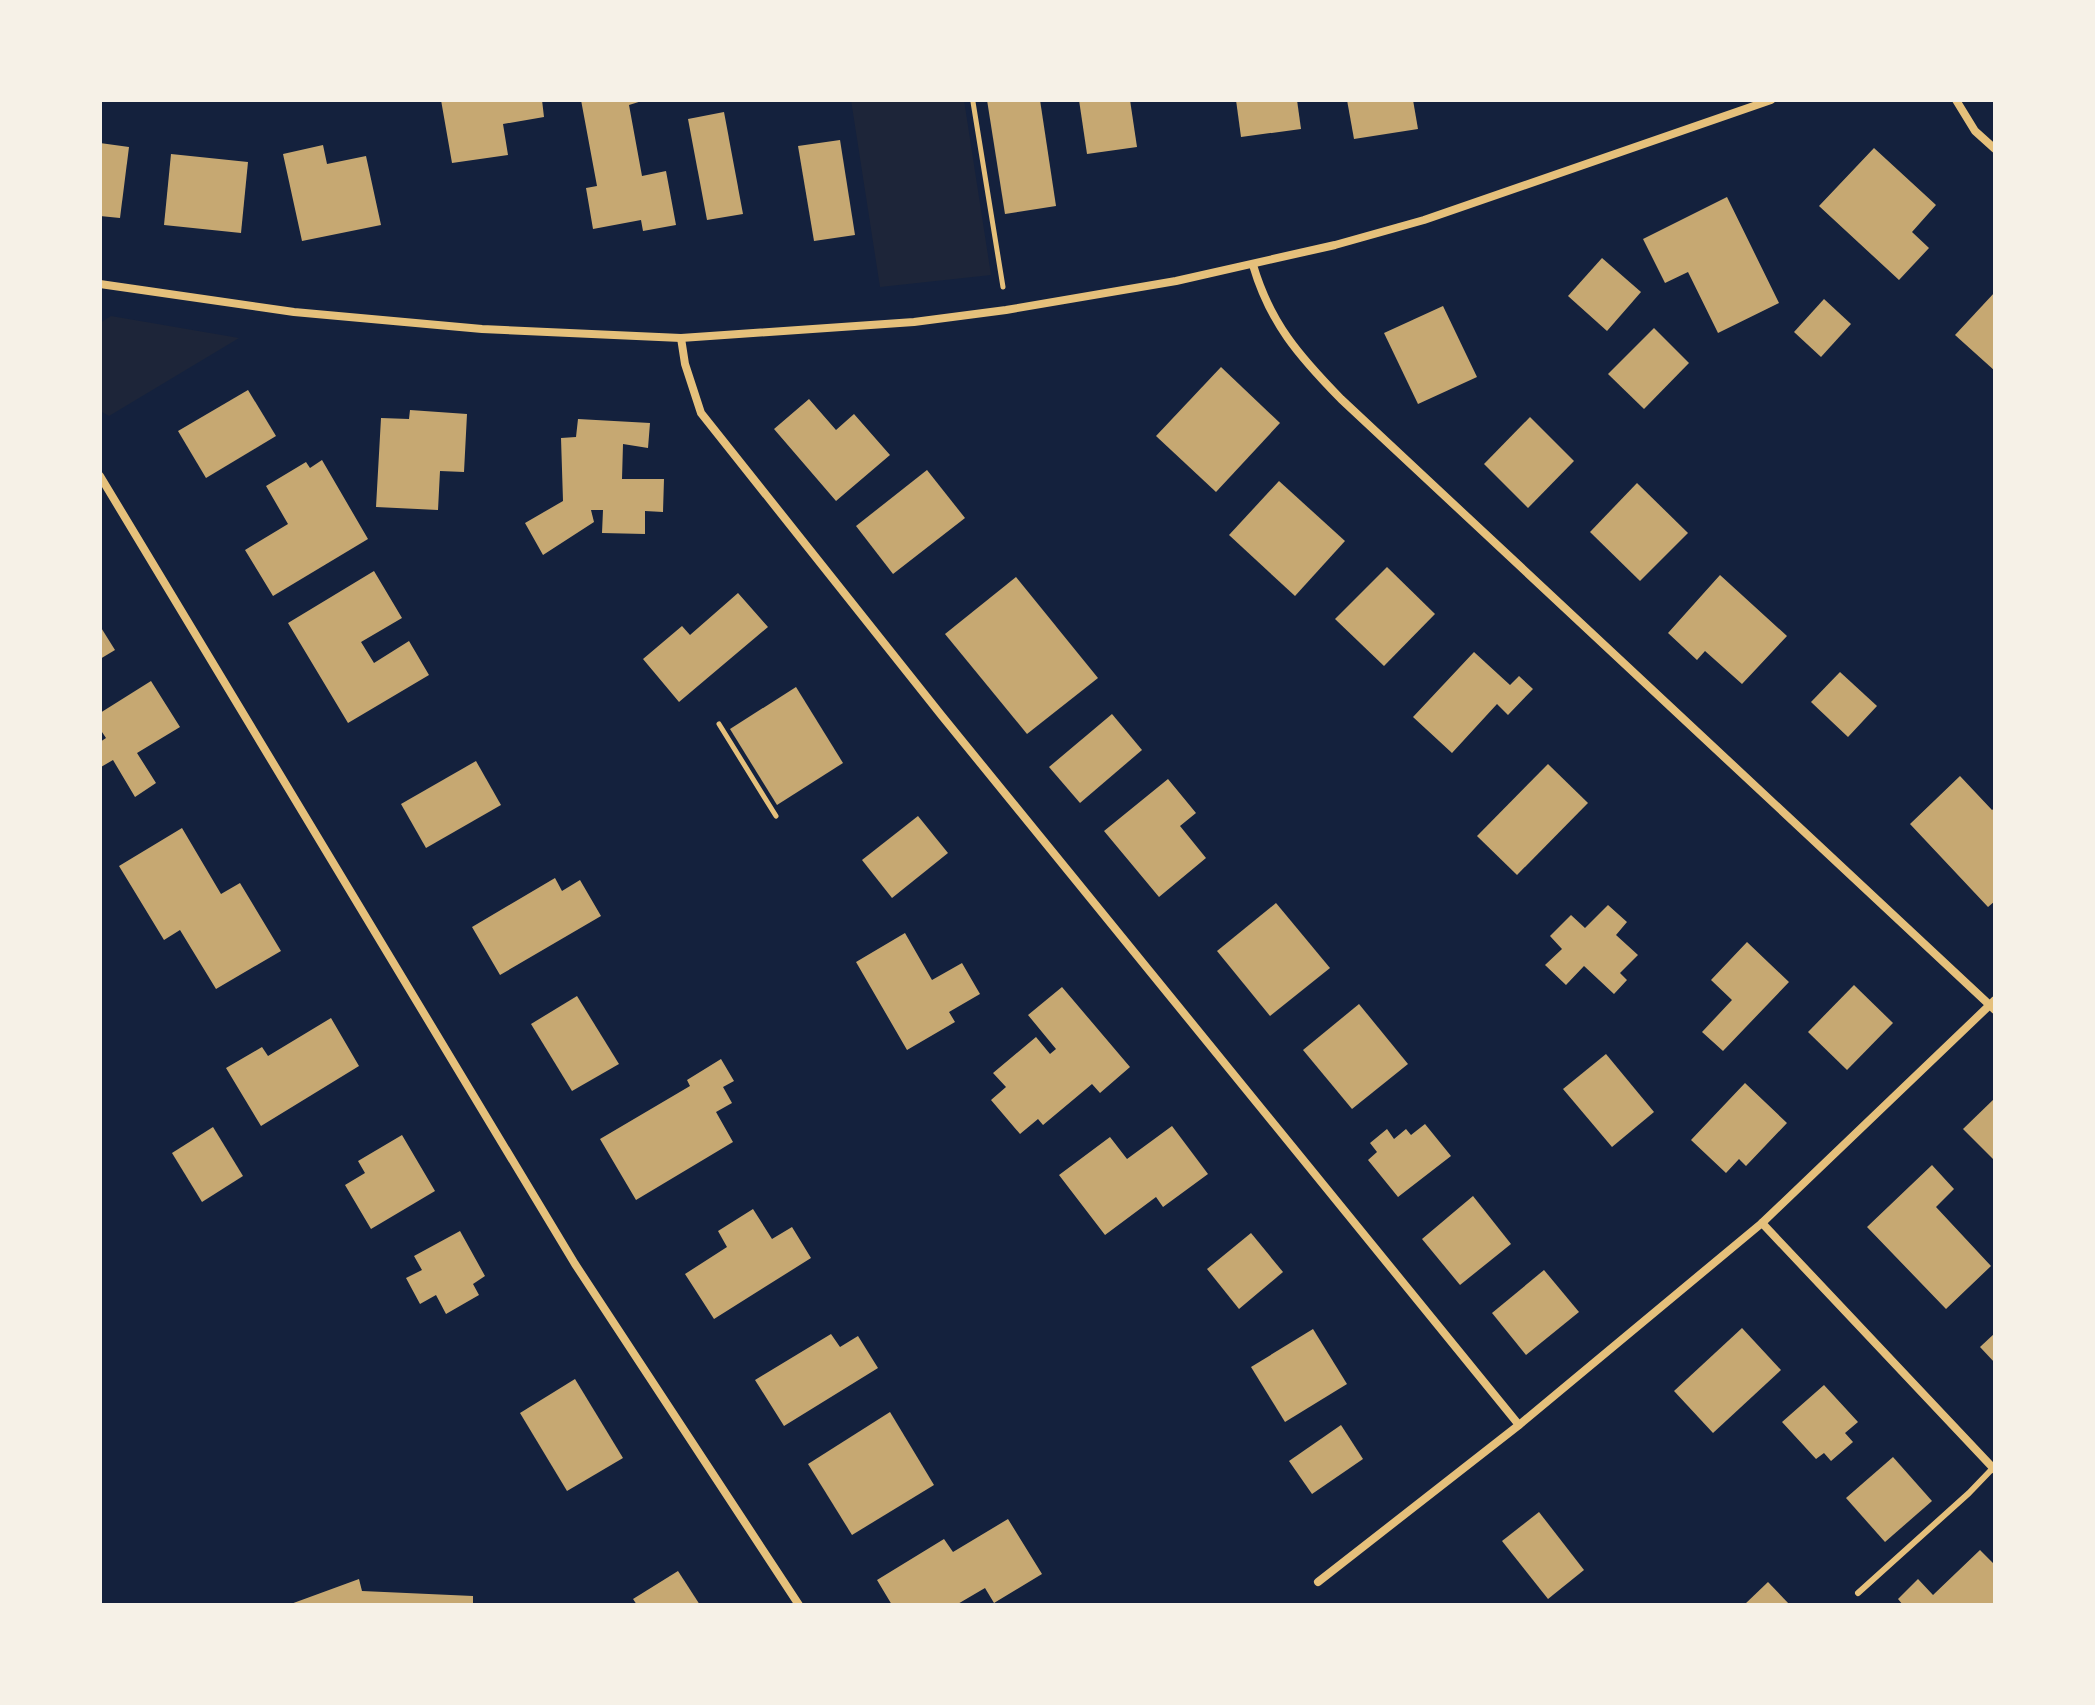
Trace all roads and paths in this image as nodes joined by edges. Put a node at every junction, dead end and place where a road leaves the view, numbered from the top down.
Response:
1 (1771, 100) edge
2 (1956, 100) edge
3 (973, 102) dead end
4 (1995, 149) edge
5 (999, 265) dead end
6 (1253, 265) junction
7 (100, 284) edge
8 (681, 338) junction
9 (100, 476) edge
10 (719, 724) dead end
11 (776, 816) dead end
12 (1993, 1005) edge
13 (1762, 1223) junction
14 (1519, 1425) junction
15 (1994, 1469) edge
16 (1318, 1582) dead end
17 (1858, 1593) dead end
18 (799, 1605) edge

1 - 6 street
2 - 4 street
3 - 5 path
6 - 8 street
6 - 12 street
7 - 8 street
8 - 14 street
9 - 18 street
10 - 11 path
12 - 13 street
13 - 14 street
13 - 15 street
14 - 16 street
15 - 17 lane

